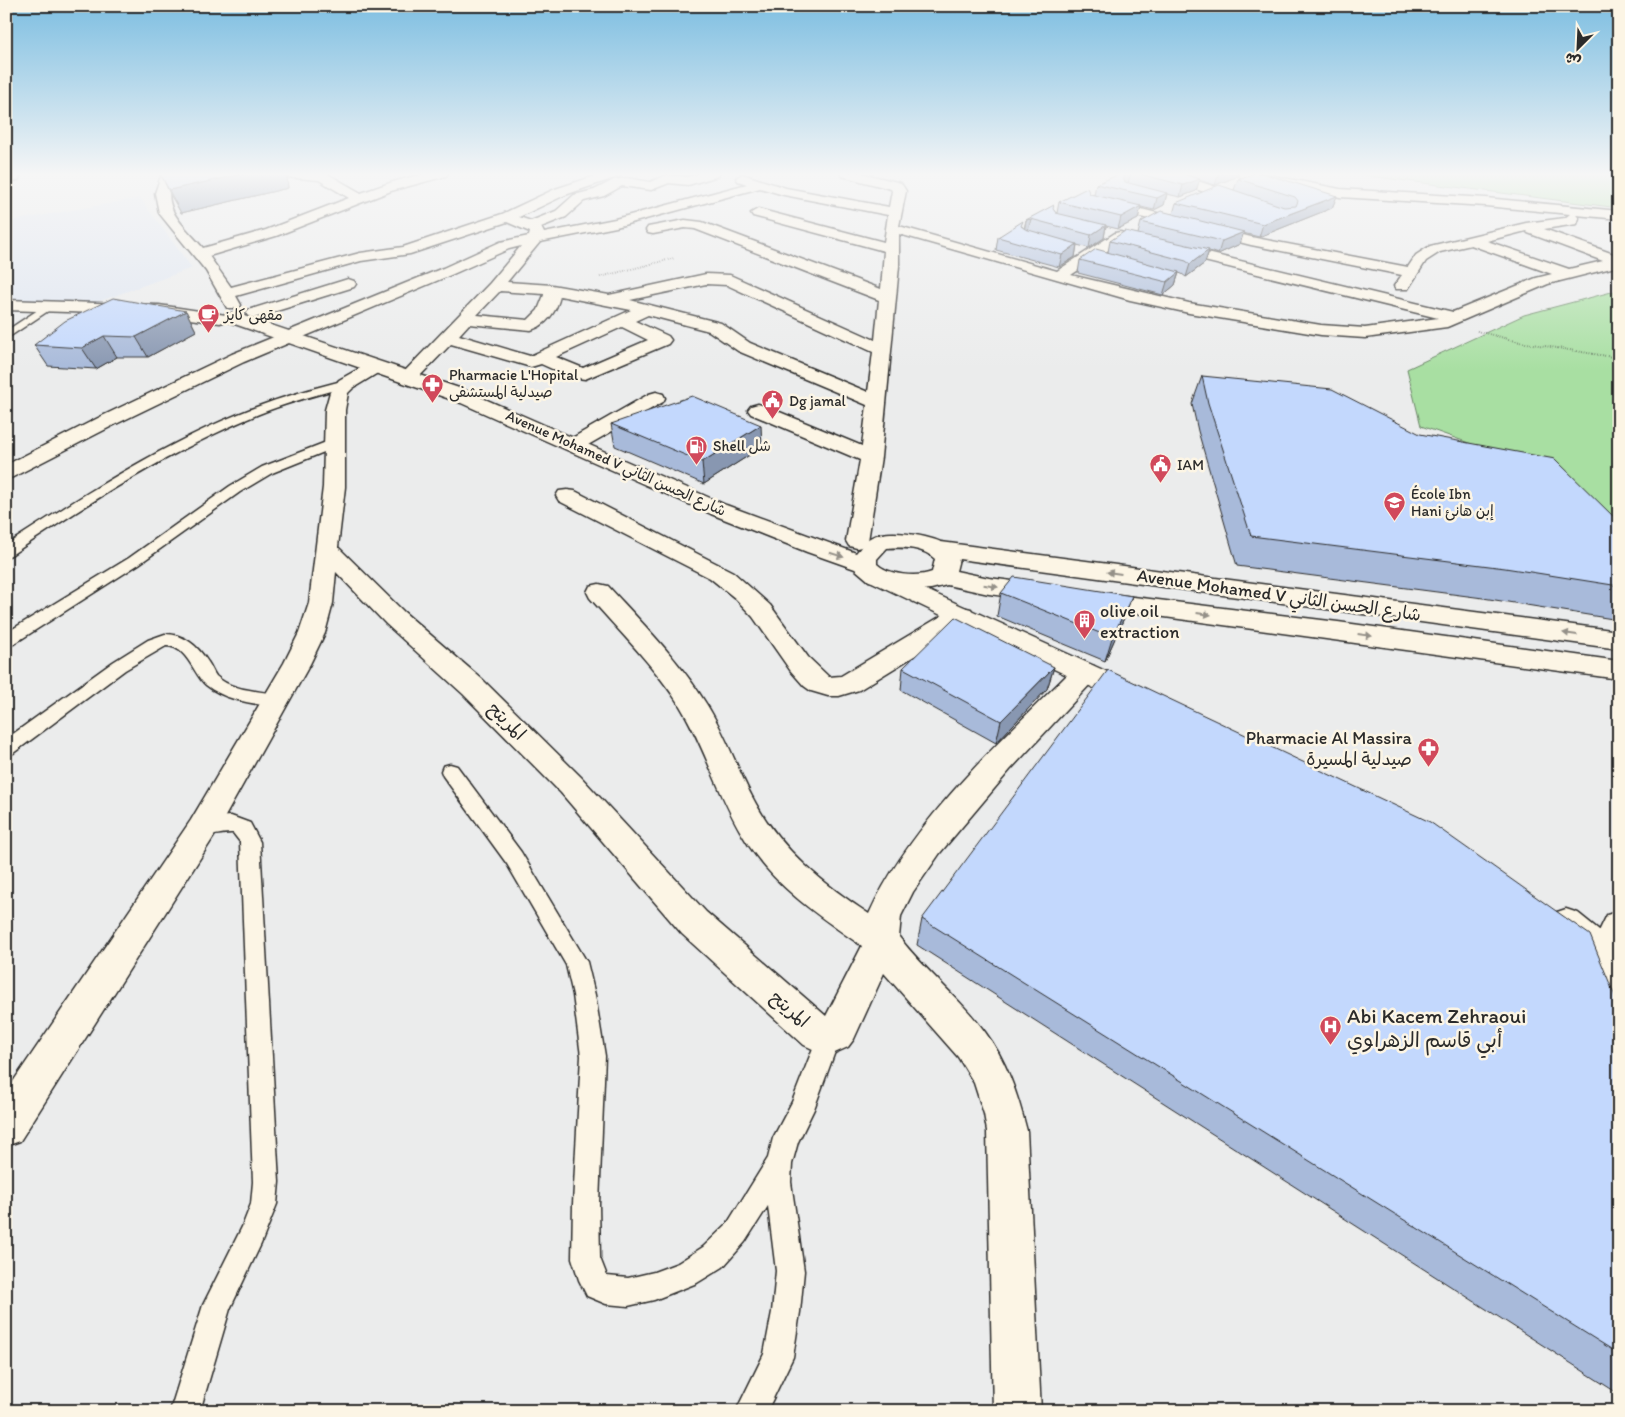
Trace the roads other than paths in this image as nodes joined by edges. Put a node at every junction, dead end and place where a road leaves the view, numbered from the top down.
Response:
1 (186, 239) edge
2 (249, 239) edge
3 (443, 239) edge
4 (518, 239) edge
5 (529, 239) edge
6 (604, 239) edge
7 (735, 239) edge
8 (857, 239) edge
9 (891, 239) edge
10 (950, 239) edge
11 (1115, 239) edge
12 (1133, 239) edge
13 (1243, 239) edge
14 (1475, 239) edge
15 (1559, 239) edge
16 (1471, 240) junction
17 (890, 248) junction
18 (1073, 250) edge
19 (198, 254) junction
20 (521, 254) junction
21 (1091, 254) junction
22 (1110, 260) edge
23 (1619, 261) edge
24 (1412, 272) junction
25 (1568, 274) junction
26 (1059, 276) junction
27 (348, 284) dead end
28 (496, 286) junction
29 (552, 290) junction
30 (887, 297) junction
31 (609, 300) junction
32 (1390, 302) junction
33 (6, 305) edge
34 (47, 306) junction
35 (228, 308) junction
36 (644, 310) junction
37 (253, 311) junction
38 (465, 319) junction
39 (1449, 319) junction
40 (624, 320) junction
41 (280, 335) junction
42 (6, 336) edge
43 (447, 337) junction
44 (882, 350) junction
45 (543, 358) junction
46 (375, 367) junction
47 (409, 377) junction
48 (346, 384) junction
49 (656, 398) dead end
50 (876, 402) junction
51 (758, 410) dead end
52 (334, 443) junction
53 (574, 445) junction
54 (871, 457) junction
55 (6, 472) edge
56 (567, 496) dead end
57 (760, 525) junction
58 (868, 542) junction
59 (326, 549) junction
60 (938, 549) junction
61 (6, 552) edge
62 (871, 570) junction
63 (940, 579) junction
64 (599, 592) dead end
65 (962, 615) junction
66 (1619, 640) edge
67 (6, 641) edge
68 (1619, 670) edge
69 (1086, 673) junction
70 (276, 701) junction
71 (1153, 704) edge
72 (6, 749) edge
73 (450, 771) dead end
74 (202, 829) junction
75 (1546, 909) edge
76 (882, 941) junction
77 (1614, 949) edge
78 (1619, 1010) edge
79 (828, 1038) junction
80 (6, 1127) edge
81 (779, 1164) junction
82 (185, 1411) edge
83 (751, 1411) edge
84 (1017, 1411) edge

1 - 19 street
2 - 19 street
3 - 35 street
4 - 41 street
5 - 20 street
6 - 20 street
7 - 30 street
8 - 17 street
9 - 17 street
10 - 26 street
11 - 21 street
12 - 32 street
13 - 24 street
14 - 16 street
15 - 23 street
16 - 24 street
16 - 25 street
17 - 30 street
18 - 21 street
19 - 35 street
20 - 28 street
21 - 22 street
21 - 26 street
23 - 25 street
24 - 32 street
25 - 39 street
26 - 39 street
27 - 37 street
28 - 29 street
28 - 38 street
29 - 31 street
29 - 38 street
30 - 44 street
31 - 36 street
31 - 44 street
32 - 39 street
33 - 34 street, Avenue Mohamed V شارع الحسن الثاني
34 - 35 street, Avenue Mohamed V شارع الحسن الثاني
34 - 42 lane
35 - 37 street
35 - 41 street, Avenue Mohamed V شارع الحسن الثاني
36 - 40 street
36 - 50 street
37 - 41 street, Avenue Mohamed V شارع الحسن الثاني
38 - 43 street
40 - 45 street
40 - 45 street
41 - 46 street, Avenue Mohamed V شارع الحسن الثاني
41 - 55 street
43 - 45 street
43 - 47 street
44 - 50 street
46 - 47 street, Avenue Mohamed V شارع الحسن الثاني
46 - 48 street
47 - 53 street, Avenue Mohamed V شارع الحسن الثاني
48 - 52 street
48 - 61 lane
49 - 53 street
50 - 54 street
51 - 54 street
52 - 59 street
52 - 67 lane
53 - 57 street, Avenue Mohamed V شارع الحسن الثاني
54 - 58 street
56 - 65 street
57 - 58 street, Avenue Mohamed V شارع الحسن الثاني
57 -> 62 street, Avenue Mohamed V شارع الحسن الثاني
58 - 60 street, Avenue Mohamed V شارع الحسن الثاني
58 - 62 street
59 - 70 street
59 - 79 street, المريتح
60 - 63 street
66 -> 60 street, Avenue Mohamed V شارع الحسن الثاني
62 - 63 street, Avenue Mohamed V شارع الحسن الثاني
62 - 65 street
63 - 65 street
63 -> 68 street, Avenue Mohamed V شارع الحسن الثاني
64 - 76 street
65 - 69 street
69 - 71 street
69 - 76 street
70 - 72 lane
70 - 74 street
73 - 81 lane
74 - 80 street
74 - 82 lane
75 - 77 street
76 - 79 street
76 - 84 street
77 - 78 street
79 - 81 lane
81 - 83 lane

